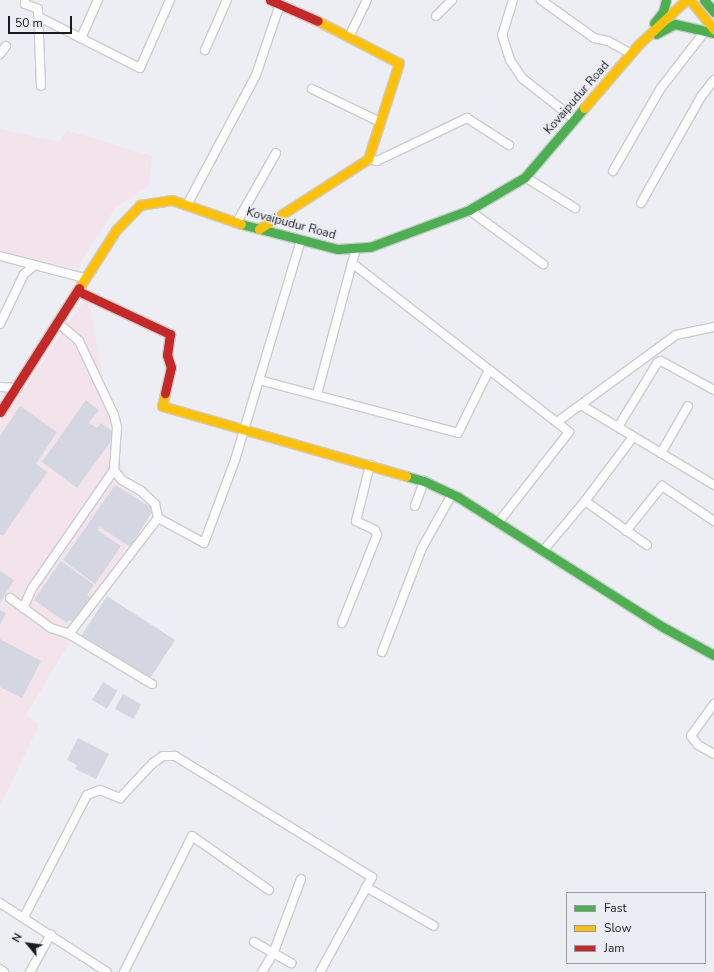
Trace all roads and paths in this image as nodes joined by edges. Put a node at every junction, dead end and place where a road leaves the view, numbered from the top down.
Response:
1 (25, 0) edge
2 (98, 0) edge
3 (170, 0) edge
4 (227, 0) edge
5 (270, 0) edge
6 (367, 0) edge
7 (452, 0) edge
8 (513, 0) edge
9 (541, 0) edge
10 (666, 0) edge
11 (686, 0) edge
12 (690, 0) edge
13 (704, 0) edge
14 (280, 4) junction
15 (714, 12) edge
16 (436, 16) dead end
17 (39, 17) junction
18 (711, 31) edge
19 (81, 38) junction
20 (349, 38) junction
21 (638, 45) junction
22 (6, 46) dead end
23 (205, 50) dead end
24 (0, 54) edge
25 (631, 54) junction
26 (714, 80) edge
27 (41, 86) dead end
28 (312, 89) dead end
29 (574, 119) junction
30 (380, 122) junction
31 (509, 145) dead end
32 (276, 153) dead end
33 (368, 159) junction
34 (613, 171) dead end
35 (525, 177) junction
36 (641, 203) dead end
37 (187, 206) junction
38 (575, 208) dead end
39 (469, 210) junction
40 (237, 222) junction
41 (259, 229) junction
42 (301, 240) junction
43 (356, 248) junction
44 (0, 256) edge
45 (352, 263) junction
46 (543, 264) dead end
47 (34, 266) junction
48 (85, 278) junction
49 (78, 291) junction
50 (58, 323) junction
51 (0, 324) edge
52 (714, 327) edge
53 (489, 370) junction
54 (259, 380) junction
55 (0, 387) edge
56 (18, 388) junction
57 (714, 390) edge
58 (317, 394) junction
59 (581, 405) junction
60 (688, 406) dead end
61 (0, 412) edge
62 (556, 422) junction
63 (618, 427) junction
64 (244, 428) junction
65 (633, 436) junction
66 (661, 453) junction
67 (370, 465) junction
68 (114, 470) junction
69 (424, 481) junction
70 (714, 485) edge
71 (452, 494) junction
72 (585, 501) junction
73 (415, 506) dead end
74 (158, 518) junction
75 (714, 521) edge
76 (498, 522) junction
77 (626, 531) junction
78 (647, 545) dead end
79 (543, 551) junction
80 (10, 598) dead end
81 (23, 608) junction
82 (342, 623) dead end
83 (69, 634) junction
84 (382, 652) dead end
85 (714, 655) edge
86 (152, 684) dead end
87 (714, 704) edge
88 (714, 754) edge
89 (301, 879) dead end
90 (366, 887) junction
91 (269, 890) dead end
92 (0, 903) edge
93 (24, 917) junction
94 (434, 926) dead end
95 (51, 934) junction
96 (254, 942) dead end
97 (273, 954) junction
98 (291, 963) dead end
99 (0, 969) edge
100 (4, 972) edge
101 (30, 972) edge
102 (107, 972) edge
103 (124, 972) edge
104 (262, 972) edge
105 (320, 972) edge

1 - 17 street
2 - 19 street
3 - 19 street
4 - 23 street
5 - 14 street
6 - 20 street
7 - 16 street
8 - 29 street
9 - 25 street
10 - 21 street, Kovaipudur Road
11 - 21 street, Kovaipudur Road
12 - 18 street
13 - 15 street
14 - 20 street
14 - 37 street
17 - 19 street
17 - 27 street
18 - 21 street, Kovaipudur Road
18 - 34 street
20 - 30 street
21 - 25 street, Kovaipudur Road
22 - 24 street
25 - 29 street, Kovaipudur Road
26 - 36 street
28 - 30 street
29 - 35 street, Kovaipudur Road
30 - 33 street
31 - 33 street
32 - 40 street
33 - 41 street
35 - 38 street
35 - 39 street, Kovaipudur Road
37 - 40 street, Kovaipudur Road
37 - 48 street, Kovaipudur Road
39 - 43 street, Kovaipudur Road
39 - 46 street
40 - 41 street, Kovaipudur Road
41 - 42 street, Kovaipudur Road
42 - 43 street, Kovaipudur Road
42 - 54 street
43 - 45 street
44 - 47 street
45 - 53 street
45 - 58 street
47 - 48 street
47 - 51 street
48 - 49 street, Kovaipudur Road
49 - 50 street, Kovaipudur Road
49 - 64 street
50 - 56 street, Kovaipudur Road
50 - 68 street
52 - 59 street
53 - 58 street
53 - 62 street
54 - 58 street
54 - 64 street
55 - 56 street
56 - 61 street, Kovaipudur Road
57 - 63 street
59 - 62 street
59 - 63 street
60 - 66 street
62 - 76 street
63 - 65 street
64 - 67 street
64 - 74 street
65 - 66 street
65 - 72 street
66 - 70 street
67 - 69 street
67 - 82 street
68 - 74 street
68 - 81 street
69 - 71 street
69 - 73 street
71 - 76 street
71 - 84 street
72 - 77 street
72 - 79 street
74 - 83 street
75 - 77 street
76 - 79 street
77 - 78 street
79 - 85 street
80 - 81 street
81 - 83 street
83 - 86 street
87 - 88 street
89 - 97 street
90 - 93 street
90 - 94 street
90 - 105 street
91 - 103 street
92 - 93 street
93 - 95 street
95 - 101 street
95 - 102 street
96 - 97 street
97 - 98 street
97 - 104 street
99 - 100 street

